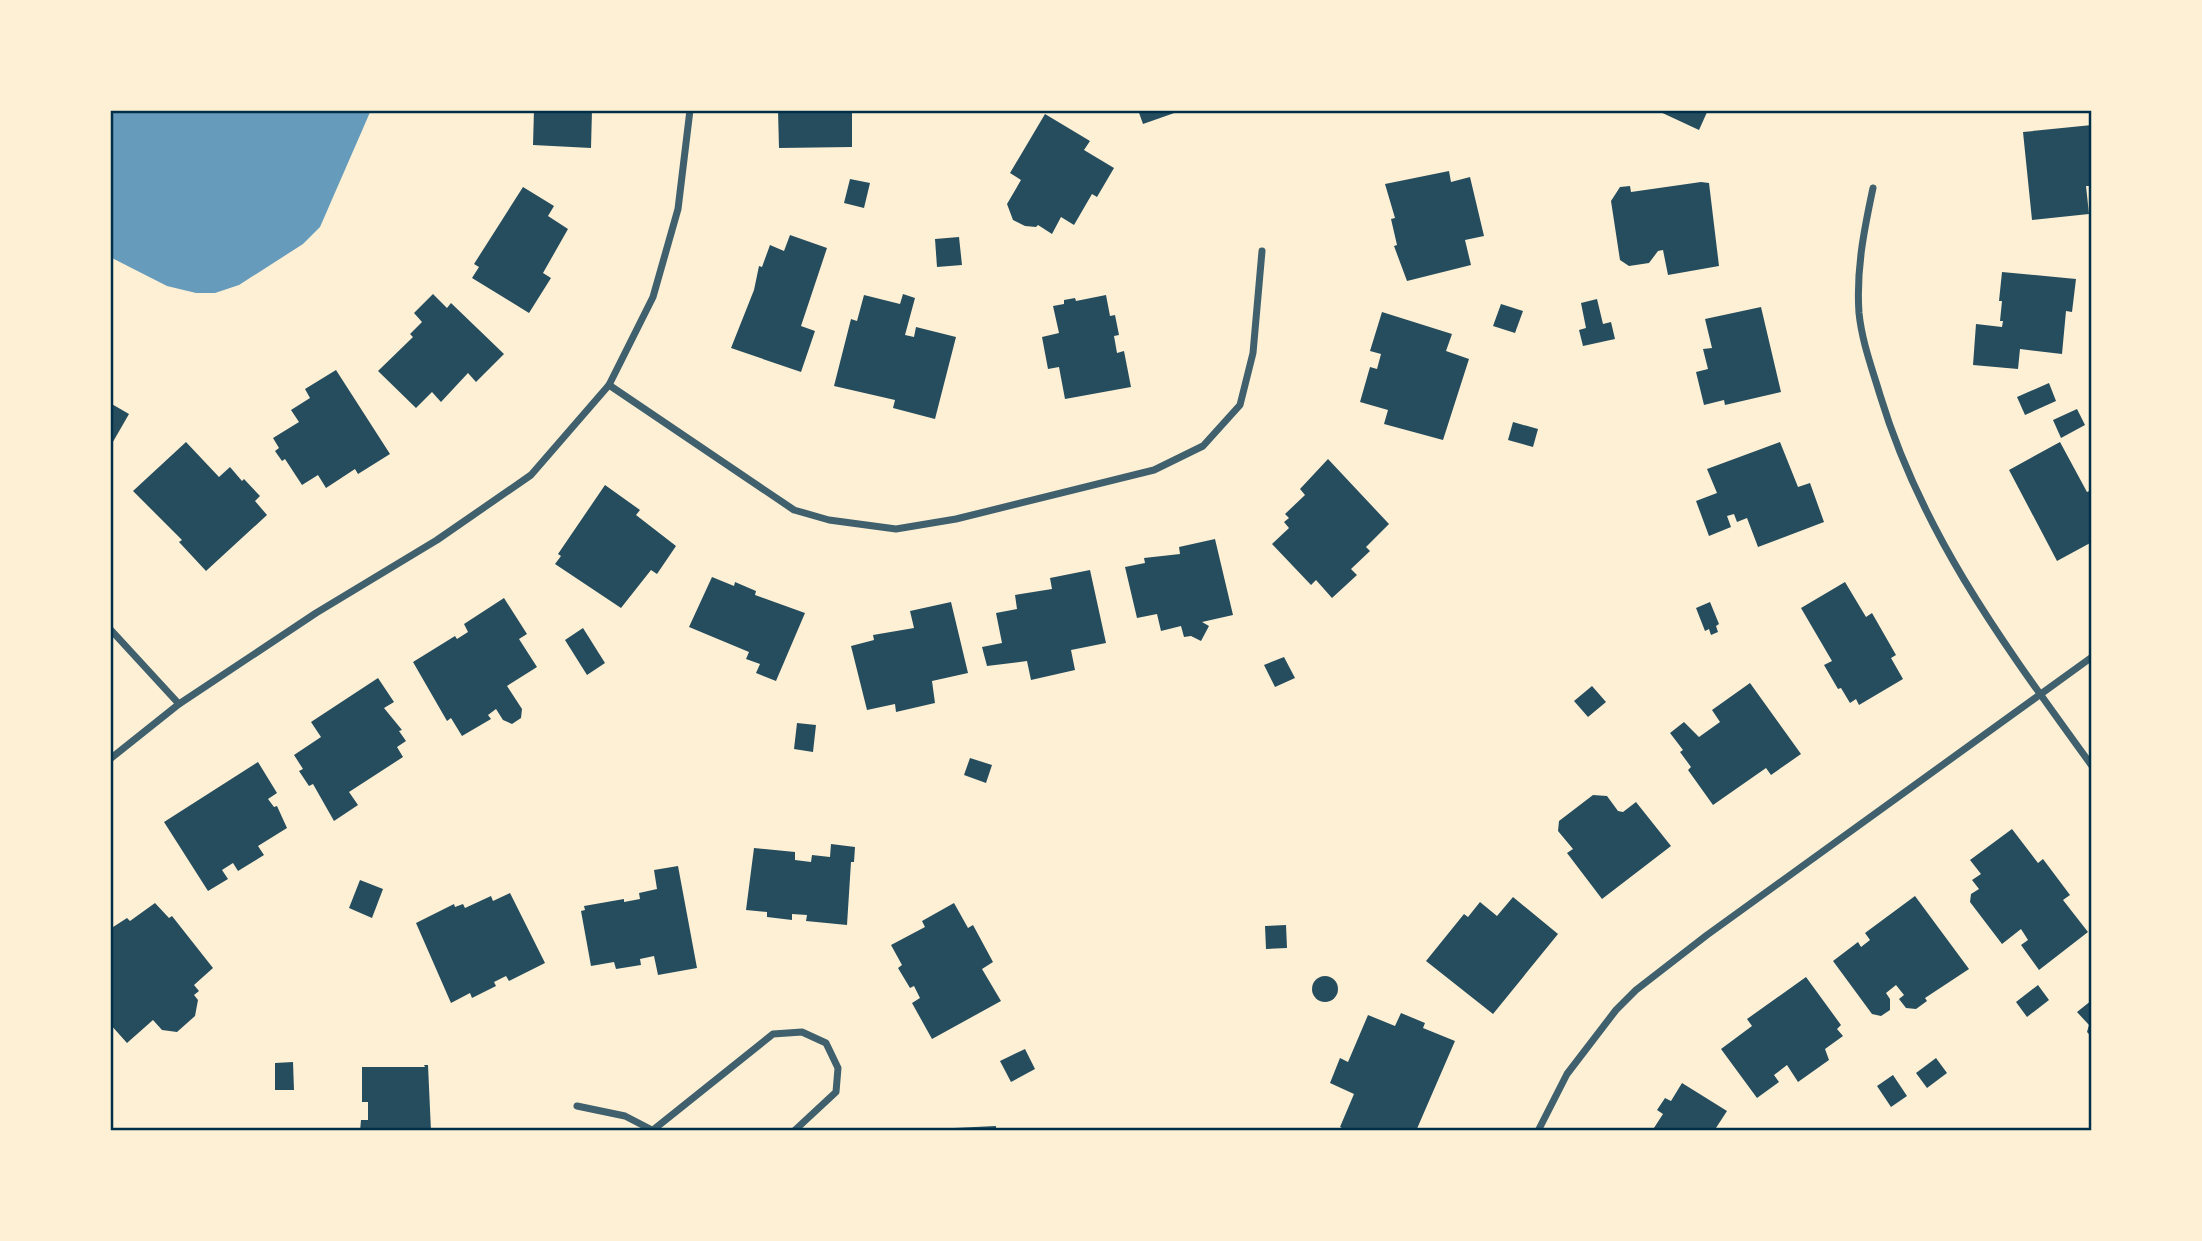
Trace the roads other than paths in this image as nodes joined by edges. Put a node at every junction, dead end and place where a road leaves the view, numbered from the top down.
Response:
1 (690, 110) edge
2 (1873, 188) dead end
3 (1262, 251) dead end
4 (609, 385) junction
5 (110, 629) edge
6 (2092, 657) edge
7 (2040, 694) junction
8 (179, 704) junction
9 (110, 760) edge
10 (2092, 766) edge
11 (577, 1106) dead end
12 (653, 1130) edge
13 (794, 1131) edge
14 (1538, 1131) edge

1 - 4 street
2 - 7 street
3 - 4 street
4 - 8 street
5 - 8 street
6 - 7 street
7 - 10 street
7 - 14 street
8 - 9 street
11 - 12 street
12 - 13 street

